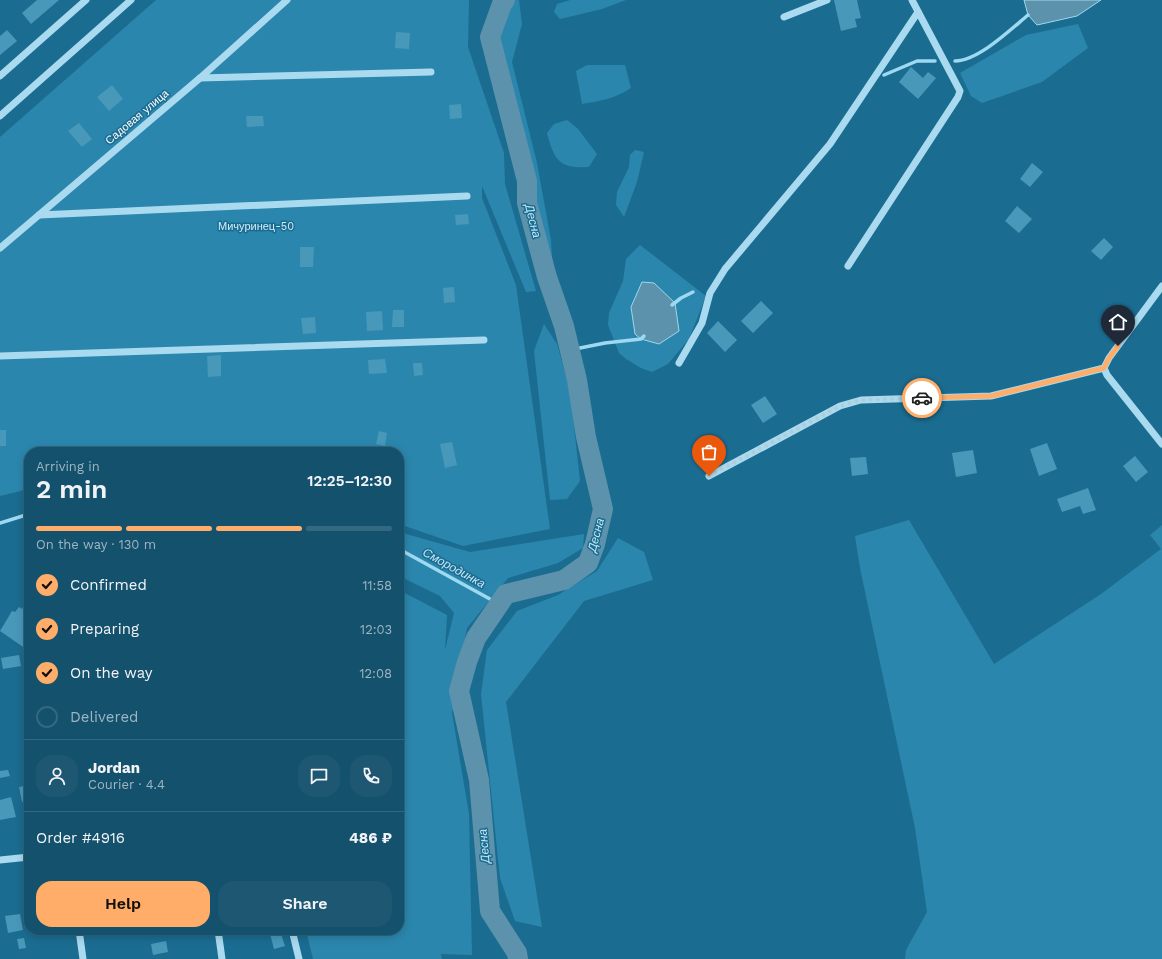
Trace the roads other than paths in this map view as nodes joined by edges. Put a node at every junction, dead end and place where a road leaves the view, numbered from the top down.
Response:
1 (86, 0) edge
2 (131, 0) edge
3 (287, 0) edge
4 (827, 0) edge
5 (912, 0) edge
6 (918, 12) junction
7 (784, 18) dead end
8 (431, 72) dead end
9 (0, 76) edge
10 (200, 78) junction
11 (0, 116) edge
12 (467, 196) dead end
13 (39, 215) junction
14 (0, 248) edge
15 (848, 266) dead end
16 (1162, 286) edge
17 (484, 340) dead end
18 (0, 356) edge
19 (679, 363) dead end
20 (1104, 368) junction
21 (1162, 444) edge
22 (709, 476) dead end
23 (24, 858) edge
24 (0, 860) edge
25 (80, 935) edge
26 (219, 935) edge
27 (293, 935) edge
28 (83, 959) edge
29 (222, 959) edge
30 (299, 959) edge

1 - 9 street
2 - 11 street
3 - 10 street, Садовая улица
4 - 7 street
5 - 6 street
6 - 15 street
6 - 19 street
8 - 10 street
10 - 13 street, Садовая улица
12 - 13 street
13 - 14 street, Садовая улица
16 - 20 street
17 - 18 street
20 - 21 street
20 - 22 street
23 - 24 street
25 - 28 street
26 - 29 street
27 - 30 street

